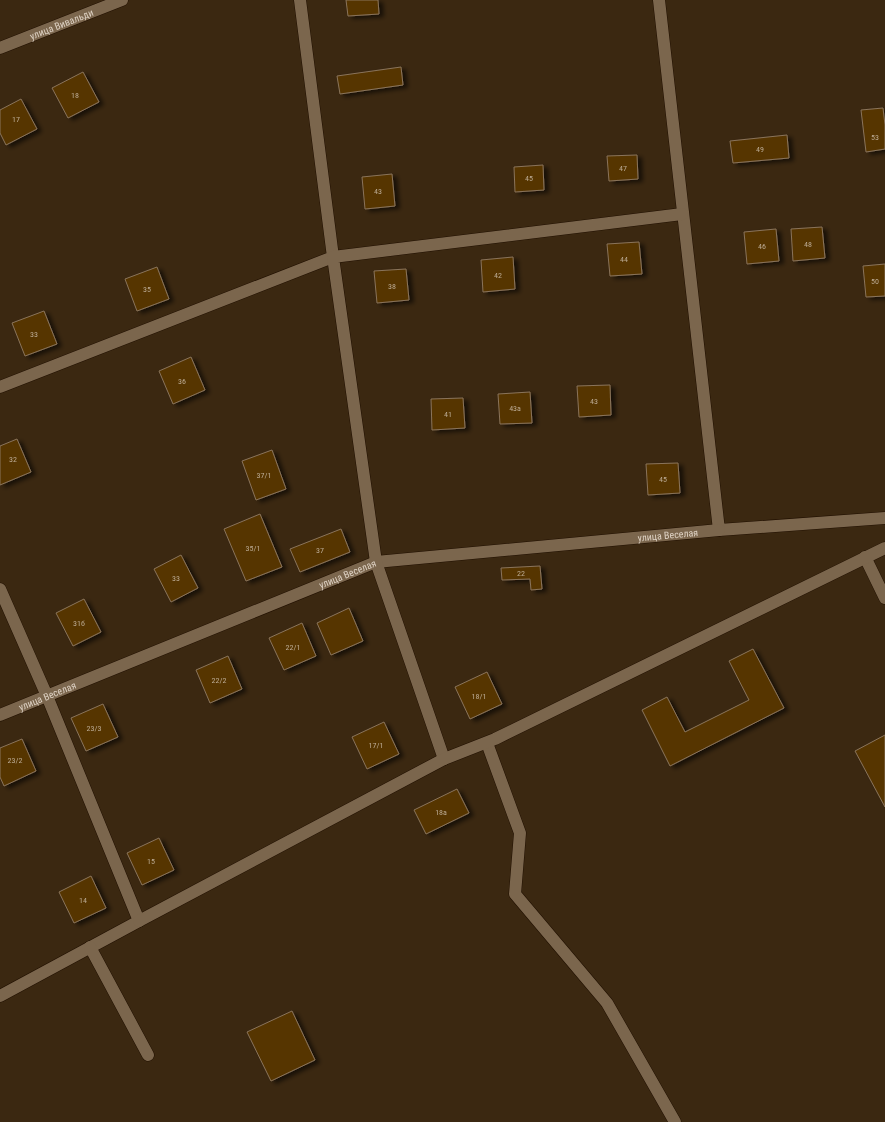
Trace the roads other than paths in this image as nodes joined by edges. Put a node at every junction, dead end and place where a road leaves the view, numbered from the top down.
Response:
1 (122, 0) edge
2 (300, 0) edge
3 (659, 0) edge
4 (0, 48) edge
5 (682, 214) junction
6 (333, 257) junction
7 (0, 386) edge
8 (885, 518) edge
9 (719, 530) junction
10 (885, 548) edge
11 (865, 558) junction
12 (376, 562) junction
13 (0, 589) edge
14 (885, 598) edge
15 (47, 696) junction
16 (0, 715) edge
17 (487, 742) junction
18 (444, 759) junction
19 (139, 921) junction
20 (90, 947) junction
21 (0, 996) edge
22 (148, 1055) dead end
23 (675, 1122) edge

1 - 4 street, улица Вивальди
2 - 6 street
3 - 5 street
5 - 6 street
5 - 9 street
6 - 7 street
6 - 12 street
8 - 9 street, улица Веселая
9 - 12 street, улица Веселая
10 - 11 street
11 - 14 street
11 - 17 street
12 - 15 street, улица Веселая
12 - 18 street
13 - 15 street
15 - 16 street, улица Веселая
15 - 19 street
17 - 18 street
17 - 23 street
18 - 19 street
19 - 20 street
20 - 21 street
20 - 22 street

